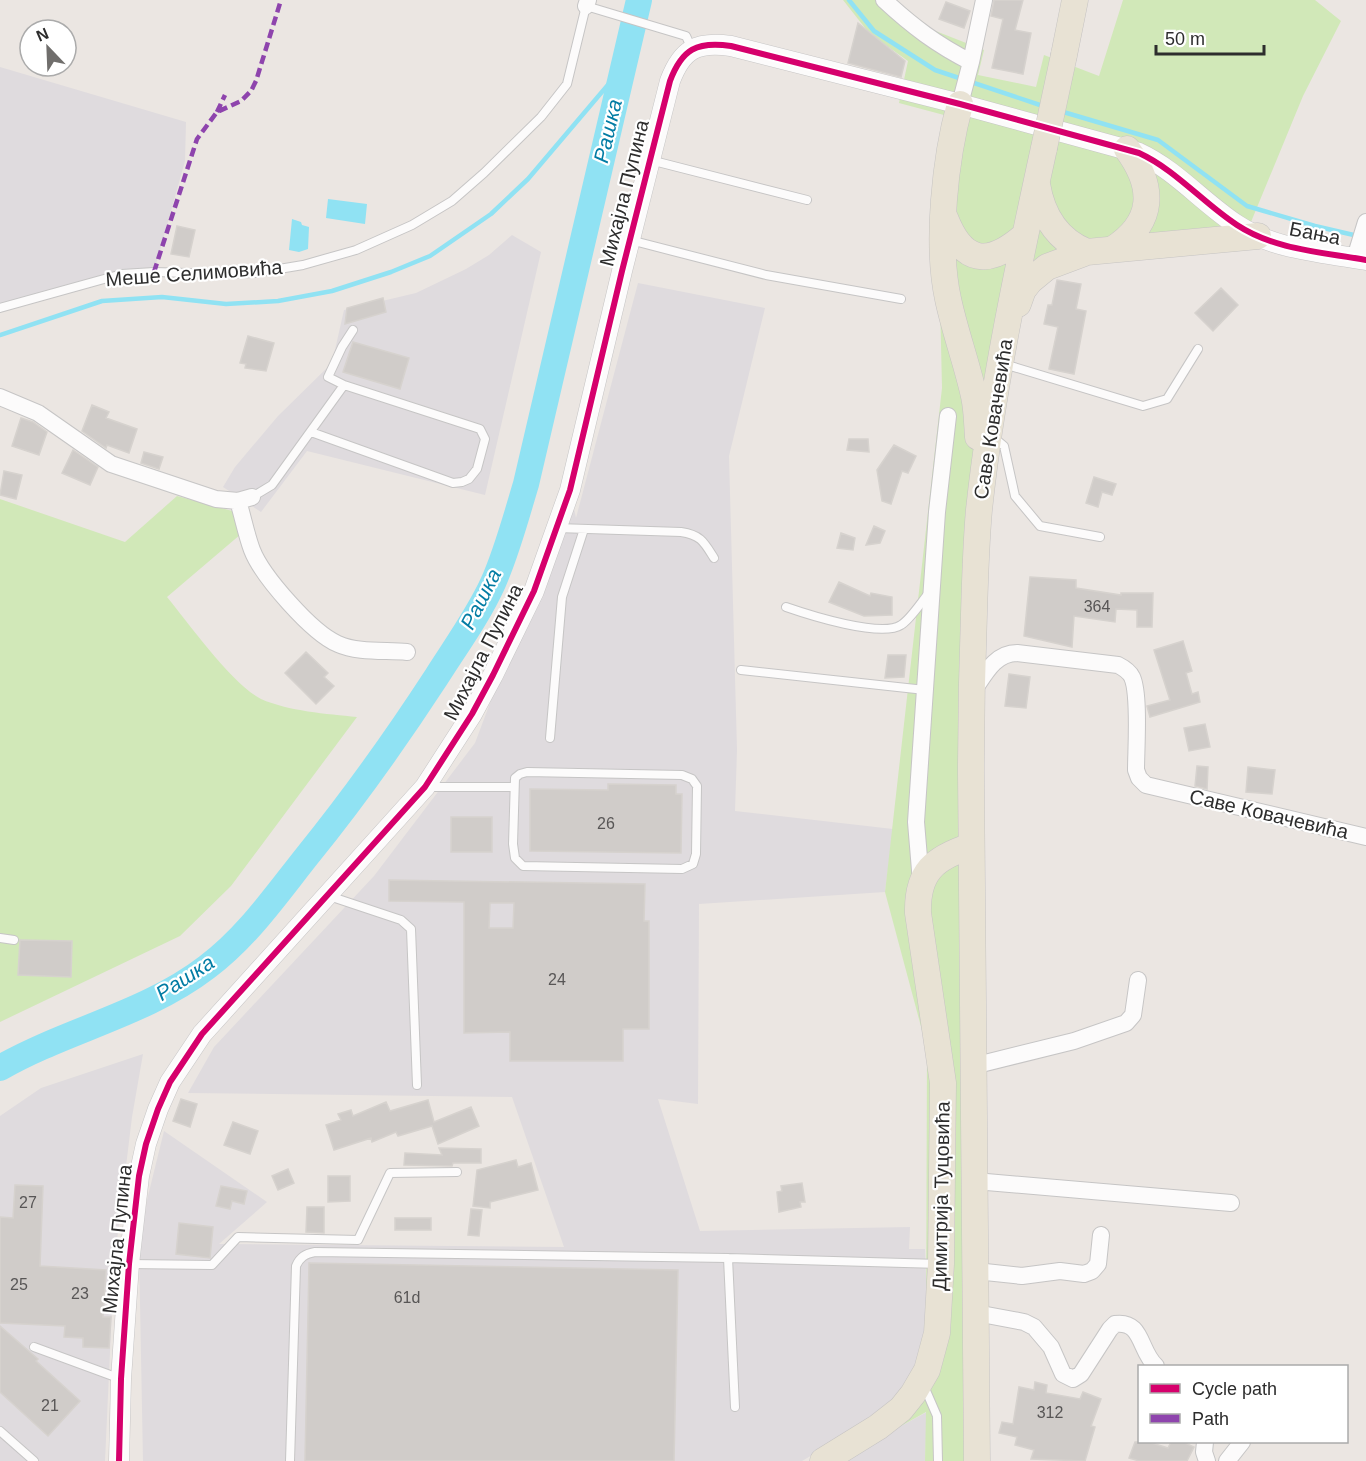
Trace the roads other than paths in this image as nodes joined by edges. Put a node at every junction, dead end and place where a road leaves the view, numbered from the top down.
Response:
1 (884, 0) edge
2 (984, 0) edge
3 (1076, 0) edge
4 (592, 6) edge
5 (692, 49) junction
6 (966, 82) junction
7 (1127, 149) junction
8 (650, 160) junction
9 (1036, 181) junction
10 (807, 200) dead end
11 (944, 215) junction
12 (1365, 224) edge
13 (1024, 236) junction
14 (1258, 236) junction
15 (630, 240) junction
16 (1113, 249) junction
17 (1087, 252) junction
18 (1360, 254) edge
19 (901, 299) dead end
20 (0, 308) edge
21 (353, 330) dead end
22 (1006, 336) junction
23 (1198, 349) dead end
24 (1001, 363) junction
25 (344, 385) junction
26 (0, 397) edge
27 (948, 416) dead end
28 (311, 432) junction
29 (989, 434) junction
30 (981, 491) junction
31 (245, 499) junction
32 (557, 528) junction
33 (584, 529) junction
34 (1100, 537) dead end
35 (714, 558) dead end
36 (931, 590) junction
37 (786, 607) dead end
38 (406, 652) dead end
39 (741, 670) dead end
40 (925, 690) junction
41 (971, 693) junction
42 (550, 738) dead end
43 (425, 787) junction
44 (514, 787) junction
45 (1366, 837) edge
46 (971, 846) junction
47 (921, 882) junction
48 (327, 896) junction
49 (0, 938) edge
50 (14, 940) dead end
51 (1138, 980) dead end
52 (973, 1066) junction
53 (417, 1085) dead end
54 (457, 1172) dead end
55 (975, 1181) junction
56 (1231, 1203) dead end
57 (1101, 1234) dead end
58 (728, 1258) junction
59 (129, 1264) junction
60 (941, 1264) junction
61 (976, 1270) junction
62 (976, 1313) junction
63 (34, 1347) dead end
64 (1155, 1365) edge
65 (121, 1379) junction
66 (921, 1380) junction
67 (735, 1407) dead end
68 (0, 1431) edge
69 (1205, 1443) edge
70 (1241, 1443) edge
71 (34, 1461) edge
72 (119, 1461) edge
73 (290, 1461) edge
74 (823, 1461) edge
75 (938, 1461) edge
76 (977, 1461) edge
77 (1207, 1461) edge
78 (1227, 1461) edge

1 - 6 street
2 - 6 street
3 - 9 main road, Саве Ковачевића, bridge
4 - 5 lane
4 - 20 lane, Меше Селимовића
5 - 6 street
5 - 8 street, Михајла Пупина
6 - 7 street, Бања
6 - 11 main road
7 - 14 street, Бања
7 - 16 main road
8 - 10 lane
8 - 15 street, Михајла Пупина
9 - 13 main road, Саве Ковачевића
9 - 17 main road
11 - 13 main road
11 - 30 main road
12 - 18 street
13 - 22 main road, Саве Ковачевића
14 - 16 main road
14 - 18 street, Бања
15 - 19 lane
15 - 32 street, Михајла Пупина
16 - 17 main road
17 - 22 main road
21 - 25 lane
22 - 24 main road, Саве Ковачевића
23 - 24 lane
24 - 29 main road, Саве Ковачевића
25 - 28 lane
25 - 28 lane
26 - 31 street
27 - 36 street, Димитрија Туцовића
28 - 31 lane
29 - 30 main road, Саве Ковачевића
29 - 34 lane
30 - 41 main road, Саве Ковачевића
31 - 38 street
32 - 33 lane
32 - 43 street, Михајла Пупина
33 - 35 lane
33 - 42 lane
36 - 37 lane
36 - 40 street, Димитрија Туцовића
39 - 40 lane
40 - 47 street, Димитрија Туцовића
41 - 45 street, Саве Ковачевића
41 - 46 main road, Саве Ковачевића
43 - 44 lane
43 - 48 street, Михајла Пупина
44 - 44 lane
46 - 47 main road
46 - 52 main road, Саве Ковачевића
47 - 60 main road, Димитрија Туцовића
48 - 53 lane
48 - 59 street, Михајла Пупина
49 - 50 lane
51 - 52 street
52 - 55 main road, Саве Ковачевића
54 - 59 lane, Михајла Пупина
55 - 56 street
55 - 61 main road, Саве Ковачевића
57 - 61 street
58 - 60 lane
58 - 67 lane
58 - 73 lane
59 - 65 street, Михајла Пупина
60 - 66 main road, Димитрија Туцовића
61 - 62 main road, Саве Ковачевића
62 - 64 street
62 - 76 main road, Саве Ковачевића
63 - 65 lane
65 - 72 street, Михајла Пупина
66 - 74 main road, Димитрија Туцовића
66 - 75 lane
68 - 71 lane
69 - 77 street
70 - 78 street

